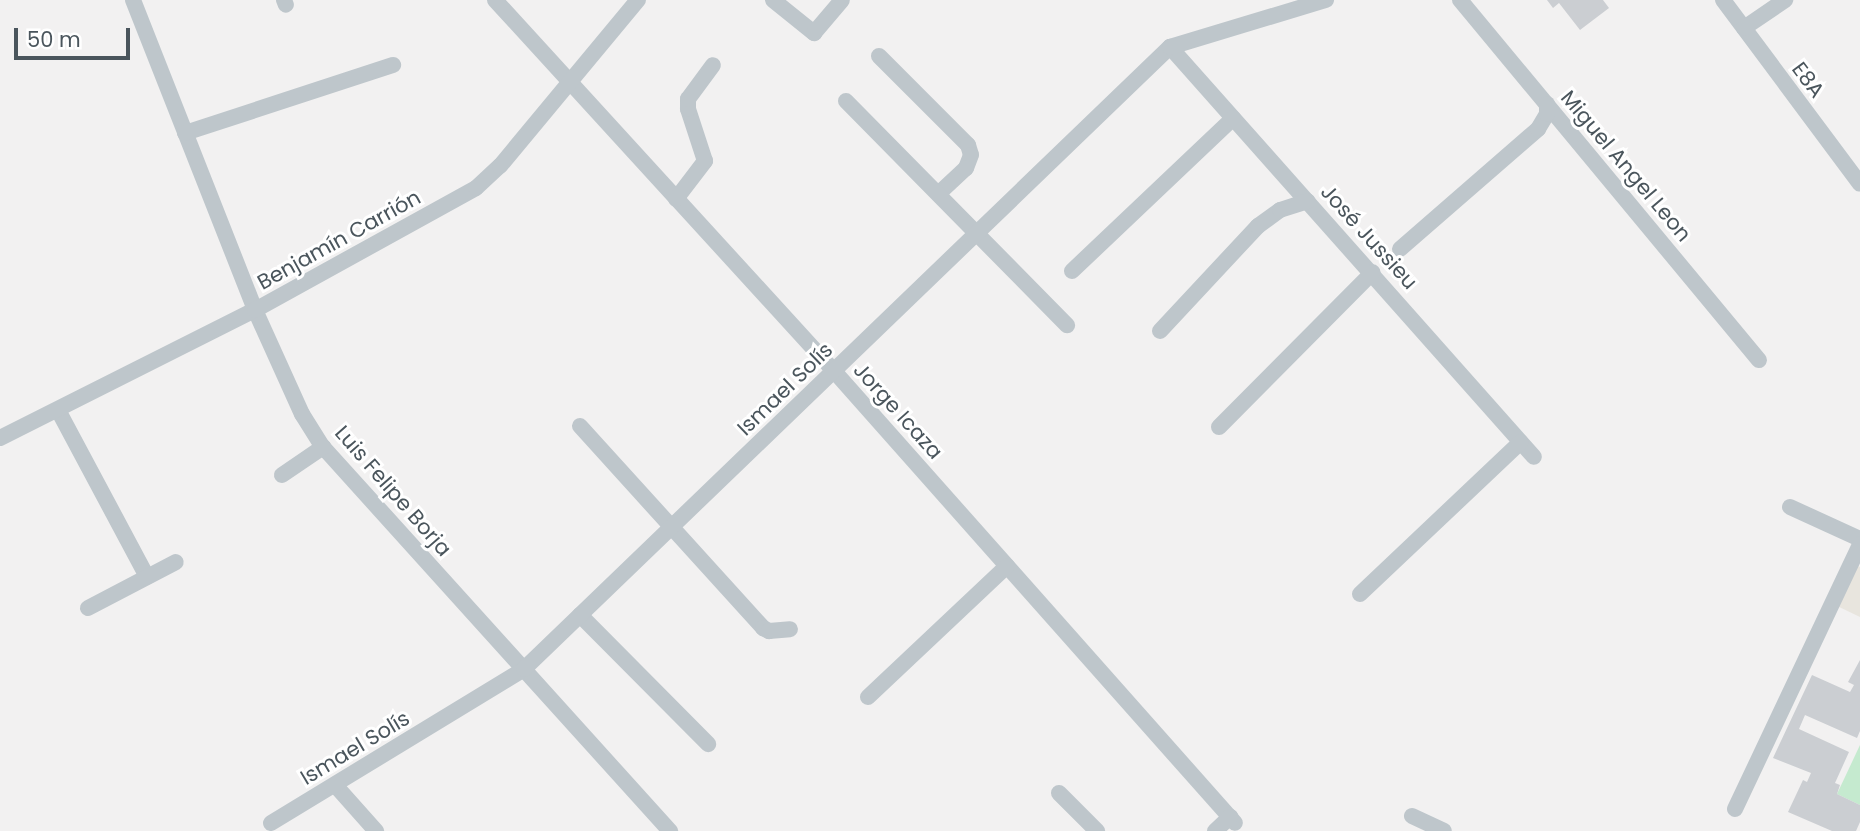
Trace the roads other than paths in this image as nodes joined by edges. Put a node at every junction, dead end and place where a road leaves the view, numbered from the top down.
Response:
1 (132, 0) edge
2 (495, 0) edge
3 (638, 0) edge
4 (773, 0) edge
5 (842, 0) edge
6 (1326, 0) edge
7 (1460, 0) edge
8 (1723, 0) edge
9 (1785, 0) edge
10 (1744, 28) junction
11 (1170, 47) junction
12 (879, 56) dead end
13 (393, 65) dead end
14 (713, 65) dead end
15 (570, 83) junction
16 (846, 101) dead end
17 (1547, 104) junction
18 (1233, 118) junction
19 (186, 133) junction
20 (1860, 184) edge
21 (939, 194) junction
22 (676, 199) junction
23 (1308, 201) junction
24 (978, 232) junction
25 (1400, 249) dead end
26 (1072, 271) dead end
27 (1373, 272) junction
28 (255, 310) junction
29 (1067, 325) dead end
30 (1160, 331) dead end
31 (1759, 360) dead end
32 (834, 371) junction
33 (58, 410) junction
34 (580, 426) dead end
35 (1219, 427) dead end
36 (0, 438) edge
37 (1521, 442) junction
38 (323, 447) junction
39 (1534, 457) dead end
40 (282, 475) dead end
41 (1790, 507) dead end
42 (673, 526) junction
43 (1860, 538) edge
44 (1860, 544) edge
45 (176, 562) dead end
46 (1007, 566) junction
47 (147, 577) junction
48 (1360, 594) dead end
49 (88, 608) dead end
50 (580, 615) junction
51 (790, 629) dead end
52 (524, 669) junction
53 (868, 697) dead end
54 (708, 744) dead end
55 (335, 785) junction
56 (1059, 793) dead end
57 (1735, 809) dead end
58 (271, 823) dead end
59 (1418, 823) edge
60 (1090, 829) edge
61 (376, 831) edge
62 (670, 831) edge
63 (1215, 831) edge
64 (1444, 831) edge

1 - 19 street, Luis Felipe Borja
2 - 15 street, Jorge Icaza
3 - 15 street, Benjamín Carrión
4 - 5 street
6 - 11 street, Ismael Solís
7 - 17 street, Miguel Angel Leon
8 - 10 street, E8A
9 - 10 street
10 - 20 street, E8A
11 - 18 street, José Jussieu
11 - 24 street, Ismael Solís
12 - 21 street
13 - 19 street
14 - 22 street
15 - 22 street, Jorge Icaza
15 - 28 street, Benjamín Carrión
16 - 21 street
17 - 25 street
17 - 31 street, Miguel Angel Leon
18 - 23 street, José Jussieu
18 - 26 street
19 - 28 street, Luis Felipe Borja
21 - 24 street
22 - 32 street, Jorge Icaza
23 - 27 street, José Jussieu
23 - 30 street
24 - 29 street
24 - 32 street, Ismael Solís
27 - 35 street
27 - 37 street, José Jussieu
28 - 33 street, Benjamín Carrión
28 - 38 street, Luis Felipe Borja
32 - 42 street, Ismael Solís
32 - 46 street, Jorge Icaza
33 - 36 street, Benjamín Carrión
33 - 47 street
34 - 42 street
37 - 39 street, José Jussieu
37 - 48 street
38 - 40 street
38 - 52 street, Luis Felipe Borja
41 - 43 street
42 - 50 street, Ismael Solís
42 - 51 street
44 - 57 street
45 - 47 street
46 - 53 street
46 - 63 street, Jorge Icaza
47 - 49 street
50 - 52 street, Ismael Solís
50 - 54 street
52 - 55 street, Ismael Solís
52 - 62 street, Luis Felipe Borja
55 - 58 street, Ismael Solís
55 - 61 street
56 - 60 street
59 - 64 street

